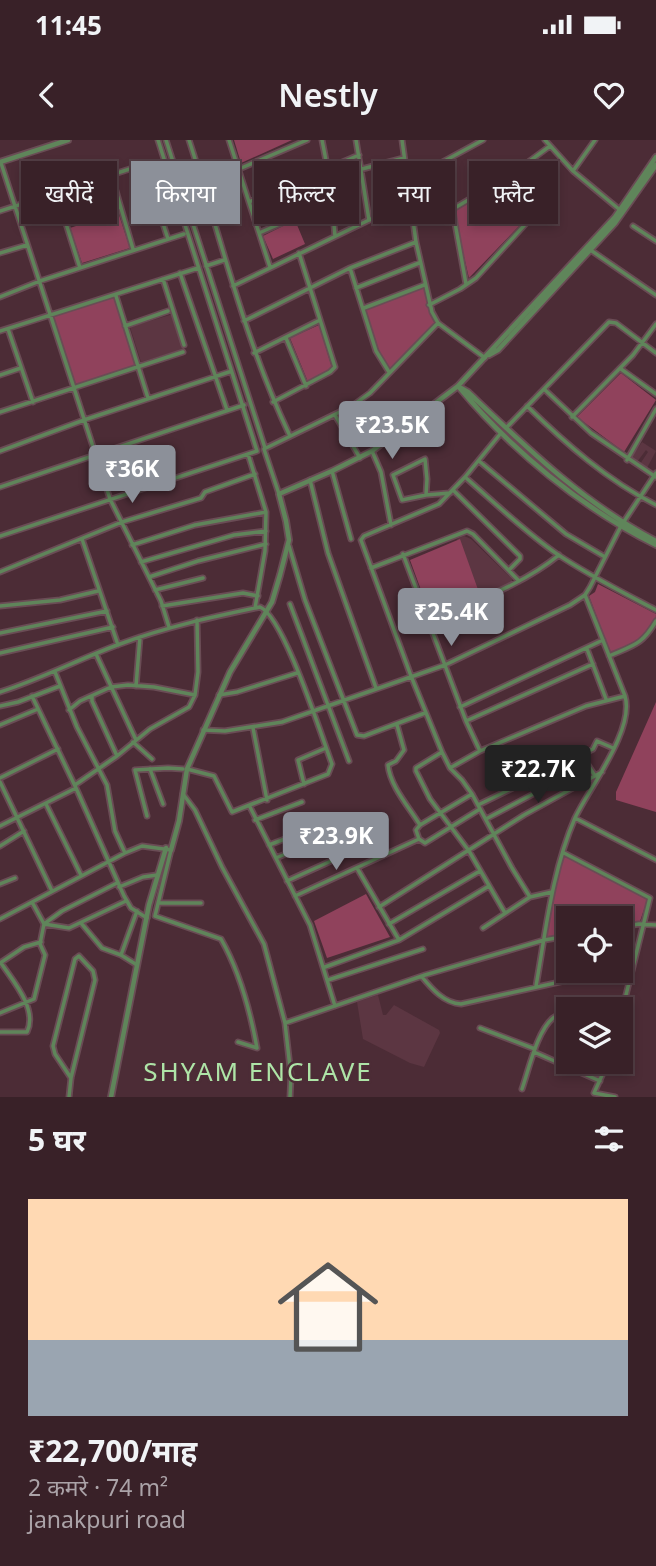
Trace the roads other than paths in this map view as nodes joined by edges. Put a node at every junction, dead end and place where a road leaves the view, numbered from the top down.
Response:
1 (68, 140) edge
2 (158, 140) edge
3 (166, 140) edge
4 (189, 140) edge
5 (229, 140) edge
6 (306, 140) edge
7 (322, 140) edge
8 (356, 140) edge
9 (402, 140) edge
10 (482, 140) edge
11 (545, 140) edge
12 (596, 140) edge
13 (550, 146) junction
14 (359, 155) junction
15 (656, 157) edge
16 (404, 158) junction
17 (236, 161) edge
18 (327, 161) edge
19 (344, 161) edge
20 (405, 161) edge
21 (446, 161) edge
22 (530, 161) edge
23 (0, 162) edge
24 (656, 165) edge
25 (240, 169) edge
26 (362, 169) junction
27 (117, 172) edge
28 (240, 172) edge
29 (573, 172) junction
30 (117, 195) edge
31 (254, 200) edge
32 (249, 202) junction
33 (21, 204) edge
34 (14, 206) junction
35 (120, 206) junction
36 (117, 207) edge
37 (0, 211) edge
38 (621, 211) junction
39 (373, 219) edge
40 (369, 220) junction
41 (455, 221) edge
42 (66, 224) edge
43 (280, 224) edge
44 (334, 224) edge
45 (413, 224) edge
46 (526, 224) edge
47 (633, 226) dead end
48 (184, 233) dead end
49 (259, 233) junction
50 (335, 236) junction
51 (168, 239) junction
52 (656, 241) edge
53 (416, 242) junction
54 (27, 245) junction
55 (589, 249) junction
56 (134, 250) junction
57 (0, 253) edge
58 (299, 253) junction
59 (223, 260) junction
60 (420, 263) junction
61 (202, 267) junction
62 (270, 267) junction
63 (80, 268) junction
64 (350, 268) junction
65 (180, 273) junction
66 (163, 279) junction
67 (40, 281) junction
68 (424, 285) junction
69 (466, 285) junction
70 (233, 286) junction
71 (310, 288) junction
72 (356, 288) junction
73 (656, 295) edge
74 (116, 296) junction
75 (0, 297) edge
76 (429, 305) junction
77 (363, 309) junction
78 (168, 311) dead end
79 (50, 317) junction
80 (320, 320) junction
81 (244, 321) junction
82 (438, 323) junction
83 (656, 324) edge
84 (125, 326) junction
85 (8, 329) junction
86 (0, 331) edge
87 (286, 338) junction
88 (643, 344) junction
89 (184, 345) dead end
90 (183, 352) dead end
91 (254, 353) junction
92 (656, 353) edge
93 (486, 357) junction
94 (139, 367) junction
95 (21, 368) junction
96 (621, 369) junction
97 (229, 372) dead end
98 (389, 372) junction
99 (0, 374) edge
100 (215, 377) junction
101 (306, 386) junction
102 (457, 386) junction
103 (73, 388) junction
104 (544, 389) junction
105 (656, 394) edge
106 (149, 398) junction
107 (33, 402) junction
108 (274, 402) junction
109 (244, 405) junction
110 (527, 406) junction
111 (656, 409) edge
112 (227, 410) junction
113 (0, 412) edge
114 (335, 415) junction
115 (572, 417) junction
116 (84, 420) junction
117 (503, 431) junction
118 (290, 436) junction
119 (265, 449) junction
120 (0, 451) edge
121 (372, 451) junction
122 (95, 454) junction
123 (248, 454) junction
124 (360, 458) junction
125 (479, 460) junction
126 (627, 460) junction
127 (332, 471) junction
128 (255, 474) junction
129 (655, 476) edge
130 (465, 477) junction
131 (310, 480) junction
132 (0, 487) edge
133 (453, 492) junction
134 (279, 494) junction
135 (426, 495) junction
136 (640, 496) junction
137 (110, 499) junction
138 (656, 505) edge
139 (266, 512) junction
140 (122, 522) junction
141 (622, 524) junction
142 (391, 525) junction
143 (266, 531) junction
144 (0, 536) edge
145 (82, 539) junction
146 (351, 539) dead end
147 (289, 540) junction
148 (656, 543) edge
149 (266, 544) junction
150 (132, 545) junction
151 (403, 554) junction
152 (559, 555) junction
153 (605, 557) junction
154 (141, 562) junction
155 (371, 568) junction
156 (509, 570) junction
157 (0, 572) edge
158 (149, 577) junction
159 (203, 578) dead end
160 (595, 578) junction
161 (519, 581) junction
162 (155, 590) junction
163 (99, 591) junction
164 (585, 595) junction
165 (258, 596) junction
166 (290, 604) dead end
167 (0, 606) edge
168 (162, 606) junction
169 (258, 607) junction
170 (267, 610) junction
171 (656, 610) edge
172 (107, 611) junction
173 (197, 620) junction
174 (656, 621) edge
175 (428, 622) junction
176 (113, 627) junction
177 (169, 627) junction
178 (0, 633) edge
179 (140, 637) junction
180 (603, 640) junction
181 (118, 645) junction
182 (586, 648) junction
183 (0, 653) edge
184 (96, 654) junction
185 (609, 656) junction
186 (593, 664) junction
187 (445, 665) junction
188 (55, 672) junction
189 (298, 673) junction
190 (411, 676) junction
191 (60, 686) junction
192 (136, 686) junction
193 (111, 687) junction
194 (376, 688) junction
195 (0, 692) edge
196 (195, 695) junction
197 (219, 695) junction
198 (32, 696) junction
199 (625, 696) junction
200 (92, 697) junction
201 (344, 699) junction
202 (606, 699) junction
203 (329, 705) junction
204 (0, 706) edge
205 (460, 707) junction
206 (38, 709) junction
207 (69, 710) junction
208 (313, 710) junction
209 (425, 713) junction
210 (466, 722) junction
211 (0, 725) edge
212 (397, 725) junction
213 (253, 728) junction
214 (203, 730) junction
215 (134, 741) junction
216 (326, 748) junction
217 (613, 748) junction
218 (58, 749) junction
219 (480, 751) junction
220 (442, 752) junction
221 (117, 756) junction
222 (152, 759) dead end
223 (349, 761) dead end
224 (450, 768) junction
225 (98, 769) junction
226 (150, 769) junction
227 (185, 769) junction
228 (602, 772) junction
229 (595, 776) junction
230 (0, 780) edge
231 (304, 784) junction
232 (76, 787) junction
233 (183, 794) junction
234 (472, 794) junction
235 (267, 800) junction
236 (302, 802) dead end
237 (46, 803) junction
238 (163, 804) dead end
239 (250, 807) junction
240 (479, 807) junction
241 (440, 813) junction
242 (147, 816) dead end
243 (17, 818) junction
244 (575, 818) junction
245 (486, 819) junction
246 (256, 820) junction
247 (420, 825) junction
248 (0, 826) edge
249 (450, 827) junction
250 (311, 829) dead end
251 (24, 831) junction
252 (494, 833) junction
253 (323, 838) dead end
254 (419, 839) junction
255 (375, 841) dead end
256 (269, 845) junction
257 (0, 846) edge
258 (169, 849) junction
259 (469, 851) junction
260 (125, 853) junction
261 (563, 853) junction
262 (276, 858) junction
263 (656, 860) edge
264 (107, 861) junction
265 (357, 868) junction
266 (480, 871) junction
267 (81, 875) junction
268 (158, 875) junction
269 (15, 878) dead end
270 (287, 881) junction
271 (0, 884) edge
272 (118, 885) junction
273 (489, 886) junction
274 (52, 891) junction
275 (552, 892) junction
276 (295, 896) junction
277 (530, 897) junction
278 (127, 901) junction
279 (32, 902) junction
280 (158, 903) junction
281 (201, 903) dead end
282 (379, 907) junction
283 (137, 911) junction
284 (505, 913) junction
285 (147, 918) junction
286 (0, 919) edge
287 (81, 923) junction
288 (44, 924) junction
289 (389, 924) junction
290 (643, 924) junction
291 (633, 925) edge
292 (656, 925) edge
293 (483, 928) dead end
294 (556, 938) edge
295 (399, 940) junction
296 (544, 940) junction
297 (41, 942) junction
298 (423, 949) dead end
299 (121, 955) junction
300 (0, 963) edge
301 (138, 966) junction
302 (633, 966) edge
303 (324, 967) junction
304 (421, 976) junction
305 (328, 980) junction
306 (556, 982) edge
307 (536, 986) junction
308 (26, 1004) junction
309 (335, 1006) junction
310 (0, 1013) edge
311 (556, 1016) edge
312 (285, 1023) junction
313 (480, 1028) dead end
314 (0, 1032) edge
315 (238, 1042) dead end
316 (534, 1050) junction
317 (603, 1074) edge
318 (71, 1077) junction
319 (600, 1081) junction
320 (522, 1088) dead end
321 (69, 1097) edge
322 (111, 1097) edge
323 (290, 1097) edge
324 (615, 1097) edge

1 - 23 street
2 - 61 street
3 - 61 street
4 - 59 street
5 - 17 street
6 - 25 street
7 - 18 street
8 - 14 street
9 - 16 street
10 - 21 street
11 - 13 street
12 - 29 street
13 - 22 street
13 - 29 street
14 - 19 street
14 - 26 street
15 - 38 street
16 - 20 street
16 - 26 street
23 - 34 street
24 - 38 street
26 - 40 street
27 - 51 street
28 - 32 street
29 - 38 street
30 - 35 street
31 - 32 street
32 - 49 street
33 - 34 street
34 - 37 street
34 - 54 street
35 - 36 street
35 - 56 street
38 - 55 street
39 - 40 street
40 - 50 street
41 - 69 street
42 - 63 street
43 - 49 street
44 - 50 street
45 - 53 street
46 - 69 street
47 - 52 street
48 - 51 street
49 - 62 street
50 - 58 street
51 - 56 street
53 - 60 street
53 - 64 street
54 - 57 street
54 - 67 street
55 - 73 street
55 - 93 street
56 - 63 street
58 - 62 street
58 - 71 street
59 - 61 street
59 - 70 street
60 - 68 street
60 - 72 street
61 - 65 street
61 - 109 street
61 - 119 street
62 - 70 street
63 - 67 street
64 - 71 street
64 - 72 street
65 - 66 street
65 - 100 street
66 - 74 street
66 - 89 street
67 - 75 street
67 - 79 street
68 - 76 street
68 - 77 street
69 - 76 street
70 - 81 street
71 - 80 street
71 - 81 street
72 - 77 street
74 - 79 street
74 - 84 street
76 - 82 street
77 - 98 street
78 - 84 street
79 - 85 street
79 - 103 street
80 - 87 street
80 - 101 street
81 - 91 street
82 - 93 street
82 - 98 street
83 - 88 street
84 - 94 street
85 - 86 street
85 - 95 street
87 - 91 street
87 - 101 street
88 - 92 street
88 - 96 street
88 - 104 street
90 - 94 street
91 - 108 street
93 - 102 street
94 - 103 street
94 - 106 street
95 - 99 street
95 - 107 street
96 - 105 street
96 - 115 street
97 - 100 street
98 - 114 street
100 - 106 street
100 - 112 street
101 - 108 street
102 - 117 street
102 - 121 street
103 - 107 street
103 - 116 street
104 - 110 street
104 - 115 street
106 - 116 street
107 - 113 street
108 - 118 street
109 - 112 street
109 - 123 street
110 - 117 street
110 - 136 street
111 - 126 street
112 - 122 street
114 - 118 street
114 - 124 street
115 - 126 street
116 - 120 street
116 - 122 street
117 - 125 street
117 - 141 street
118 - 119 street
119 - 134 street
121 - 124 street
121 - 142 street
122 - 132 street
122 - 137 street
123 - 128 street
123 - 137 street
124 - 127 street
125 - 130 street
125 - 153 street
126 - 129 street
127 - 131 street
127 - 146 street
128 - 139 street
128 - 140 street
129 - 136 street
130 - 133 street
130 - 152 street
131 - 134 street
131 - 194 street
133 - 135 street
133 - 142 street
133 - 156 street
134 - 147 street
135 - 135 street
136 - 138 street
136 - 141 street
137 - 140 street
137 - 144 street
139 - 143 street
139 - 150 street
140 - 145 street
140 - 150 street
141 - 148 street
141 - 153 street
142 - 155 street
143 - 149 street
143 - 154 street
145 - 157 street
145 - 163 street
147 - 170 street
147 - 201 street
149 - 158 street
149 - 165 street
150 - 154 street
151 - 155 street
151 - 156 street
151 - 175 street
152 - 160 street
152 - 161 street
153 - 160 street
154 - 158 street
155 - 190 street
156 - 161 street
158 - 162 street
159 - 162 street
160 - 164 street
160 - 171 street
161 - 175 street
162 - 168 street
163 - 167 street
163 - 172 street
164 - 180 street
164 - 187 street
165 - 168 street
165 - 169 street
166 - 203 street
168 - 177 street
169 - 170 street
169 - 173 street
170 - 189 street
170 - 197 street
172 - 176 street
172 - 178 street
173 - 177 street
173 - 196 street
174 - 185 street
175 - 187 street
176 - 181 street
176 - 183 street
177 - 179 street
179 - 181 street
179 - 192 street
180 - 182 street
180 - 185 street
181 - 184 street
182 - 186 street
182 - 205 street
184 - 188 street
184 - 193 street
185 - 199 street
186 - 202 street
186 - 210 street
187 - 190 street
187 - 205 street
188 - 191 street
188 - 195 street
189 - 197 street
189 - 208 street
190 - 194 street
190 - 209 street
191 - 198 street
191 - 207 street
192 - 193 street
192 - 196 street
193 - 200 street
193 - 215 street
194 - 201 street
196 - 215 street
197 - 214 street
198 - 204 street
198 - 206 street
199 - 202 street
199 - 217 street
200 - 207 street
200 - 221 street
201 - 203 street
201 - 212 street
202 - 219 street
203 - 208 street
203 - 223 street
205 - 210 street
206 - 211 street
206 - 218 street
207 - 225 street
208 - 213 street
208 - 216 street
209 - 212 street
209 - 220 street
210 - 219 street
212 - 247 street
213 - 214 street
213 - 235 street
214 - 227 street
215 - 221 street
215 - 222 street
216 - 231 street
216 - 231 street
217 - 228 street
217 - 240 street
218 - 230 street
218 - 232 street
219 - 224 street
220 - 224 street
220 - 241 street
221 - 225 street
224 - 234 street
225 - 232 street
225 - 260 street
226 - 227 street
226 - 238 street
226 - 242 street
227 - 233 street
227 - 239 street
228 - 229 street
228 - 244 street
229 - 245 street
229 - 252 street
230 - 243 street
231 - 235 street
232 - 237 street
232 - 264 street
233 - 258 street
233 - 312 street
234 - 240 street
234 - 241 street
235 - 239 street
236 - 246 street
237 - 243 street
237 - 267 street
239 - 246 street
240 - 245 street
240 - 249 street
241 - 247 street
241 - 249 street
243 - 248 street
243 - 251 street
244 - 261 street
244 - 263 street
245 - 252 street
246 - 256 street
247 - 254 street
249 - 254 street
249 - 259 street
250 - 256 street
251 - 257 street
251 - 274 street
252 - 259 street
252 - 277 street
253 - 262 street
254 - 265 street
255 - 270 street
256 - 262 street
258 - 260 street
258 - 268 street
258 - 280 street
259 - 266 street
259 - 282 street
260 - 264 street
261 - 275 street
261 - 290 street
262 - 270 street
264 - 267 street
264 - 272 street
265 - 276 street
265 - 282 street
266 - 273 street
266 - 289 street
267 - 274 street
268 - 272 street
268 - 285 street
269 - 271 street
270 - 276 street
272 - 278 street
272 - 288 street
273 - 284 street
273 - 295 street
274 - 279 street
275 - 277 street
275 - 296 street
276 - 303 street
277 - 284 street
278 - 283 street
278 - 287 street
279 - 286 street
279 - 288 street
280 - 281 street
280 - 315 street
282 - 289 street
283 - 285 street
283 - 299 street
284 - 293 street
285 - 301 street
287 - 288 street
287 - 299 street
288 - 297 street
289 - 295 street
290 - 291 street
290 - 292 street
290 - 302 street
294 - 296 street
295 - 303 street
296 - 304 street
296 - 307 street
297 - 300 street
297 - 308 street
298 - 305 street
299 - 301 street
300 - 308 street
301 - 322 street
303 - 305 street
304 - 307 street
304 - 309 street
305 - 309 street
306 - 307 street
308 - 310 street
308 - 314 street
309 - 312 street
311 - 316 street
312 - 323 street
313 - 316 street
316 - 319 street
316 - 320 street
317 - 319 street
318 - 318 street
318 - 321 street
319 - 324 street

